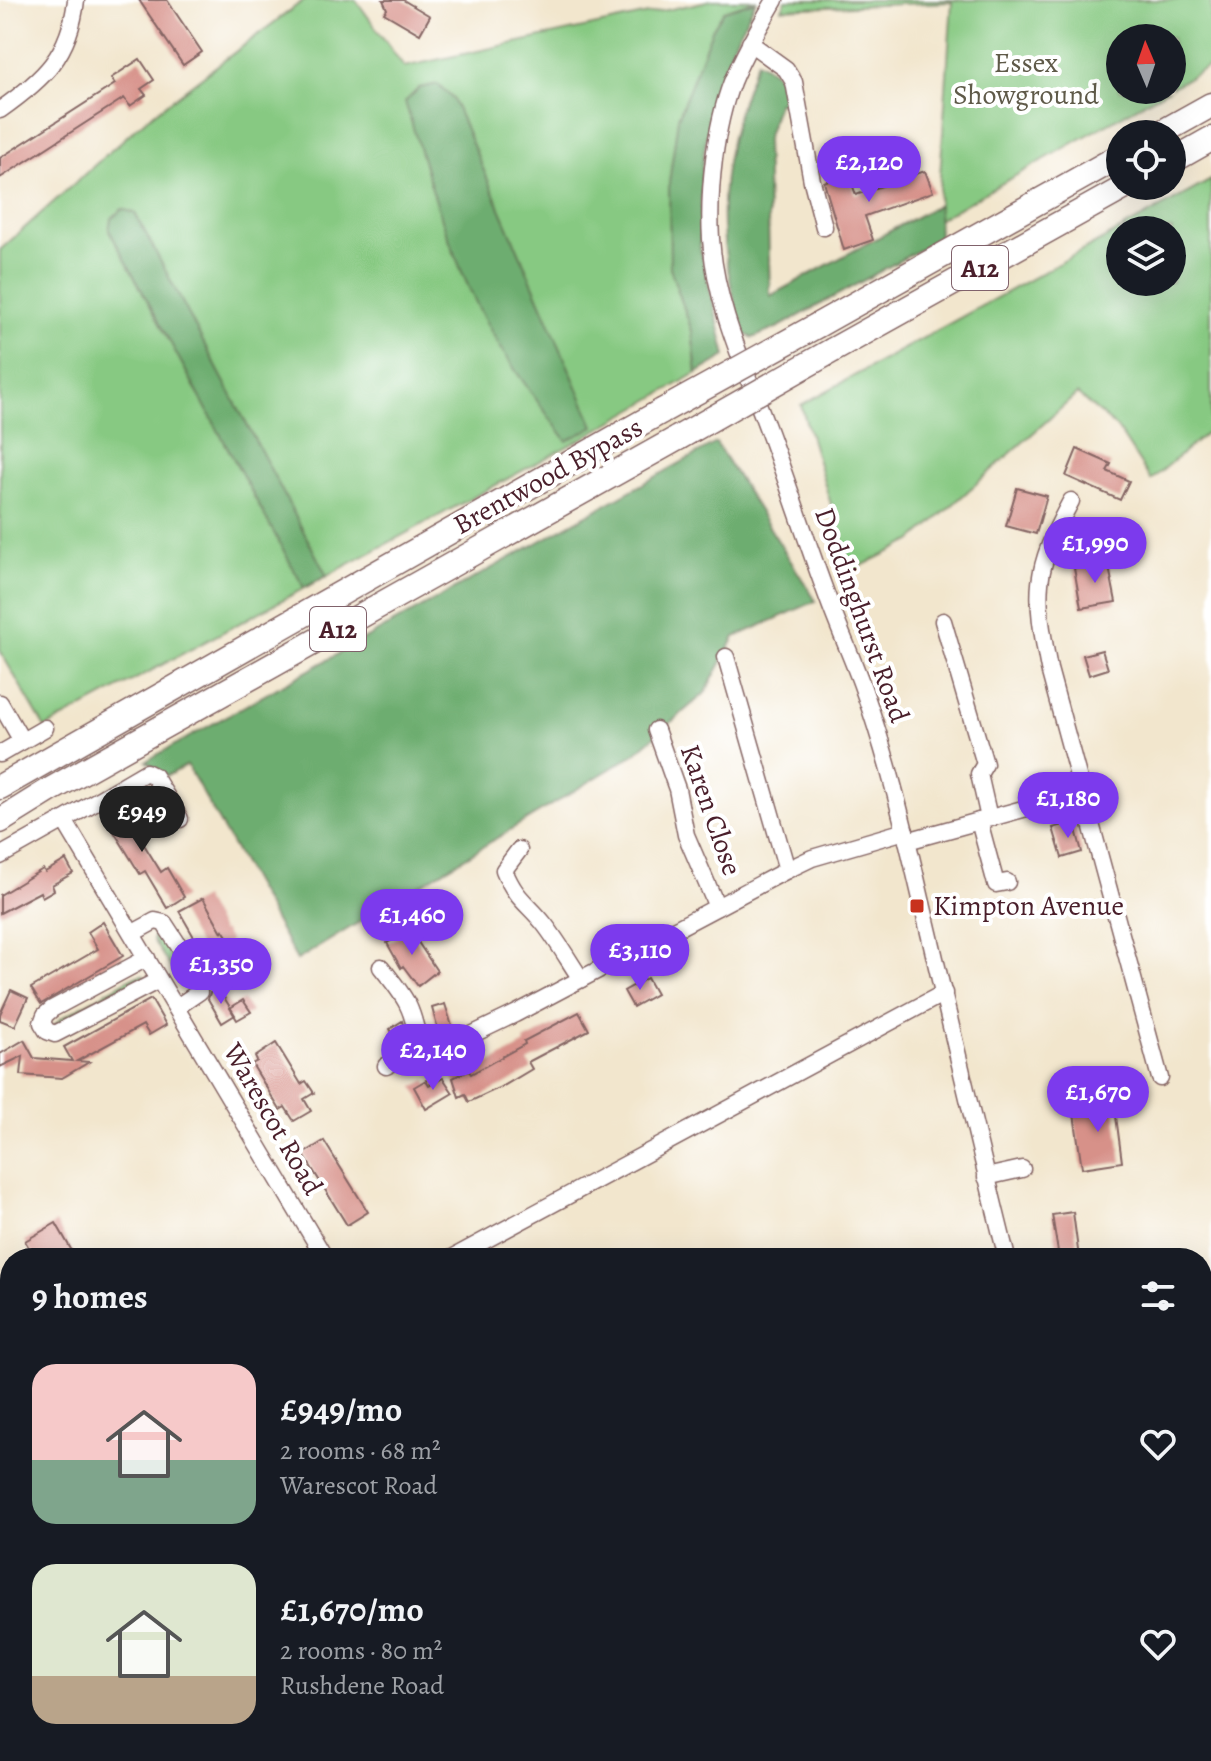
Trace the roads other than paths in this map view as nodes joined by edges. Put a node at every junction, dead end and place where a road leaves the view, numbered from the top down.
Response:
1 (76, 0) edge
2 (775, 0) edge
3 (750, 43) junction
4 (1211, 105) edge
5 (0, 110) edge
6 (1184, 120) edge
7 (1211, 139) edge
8 (1186, 153) edge
9 (1106, 164) edge
10 (1106, 198) edge
11 (824, 227) dead end
12 (1071, 501) dead end
13 (943, 621) dead end
14 (726, 657) dead end
15 (0, 703) edge
16 (45, 728) dead end
17 (656, 730) dead end
18 (22, 741) junction
19 (0, 754) edge
20 (0, 787) edge
21 (1081, 793) junction
22 (180, 819) dead end
23 (984, 819) junction
24 (64, 820) junction
25 (0, 821) edge
26 (906, 836) junction
27 (519, 850) dead end
28 (0, 856) edge
29 (787, 870) junction
30 (1007, 882) dead end
31 (717, 907) junction
32 (133, 933) junction
33 (147, 958) junction
34 (381, 967) dead end
35 (581, 979) junction
36 (159, 980) junction
37 (944, 993) junction
38 (177, 1007) junction
39 (420, 1049) junction
40 (386, 1066) dead end
41 (1160, 1078) dead end
42 (1022, 1169) dead end
43 (986, 1177) junction
44 (319, 1248) edge
45 (471, 1248) edge
46 (1004, 1248) edge

1 - 5 street
2 - 3 street, Doddinghurst Road
3 - 11 street
3 - 26 street, Doddinghurst Road
4 - 6 highway
7 - 8 highway
9 - 20 highway, Brentwood Bypass / A12, bridge
10 - 25 highway, Brentwood Bypass / A12, bridge
12 - 21 street
13 - 23 street
14 - 29 street
15 - 18 street
16 - 18 street
17 - 31 street, Karen Close
18 - 19 street
21 - 23 street
21 - 41 street
22 - 24 street
23 - 26 street
23 - 30 street
24 - 28 street
24 - 32 street, Warescot Road
26 - 29 street
26 - 37 street, Doddinghurst Road
27 - 35 street
29 - 31 street
31 - 35 street
32 - 33 street, Warescot Road
32 - 38 street
33 - 36 street, Warescot Road
33 - 36 street
34 - 39 street
35 - 39 street
36 - 38 street, Warescot Road
37 - 43 street, Doddinghurst Road
37 - 45 street
38 - 44 street, Warescot Road
39 - 40 street
42 - 43 street
43 - 46 street, Doddinghurst Road

